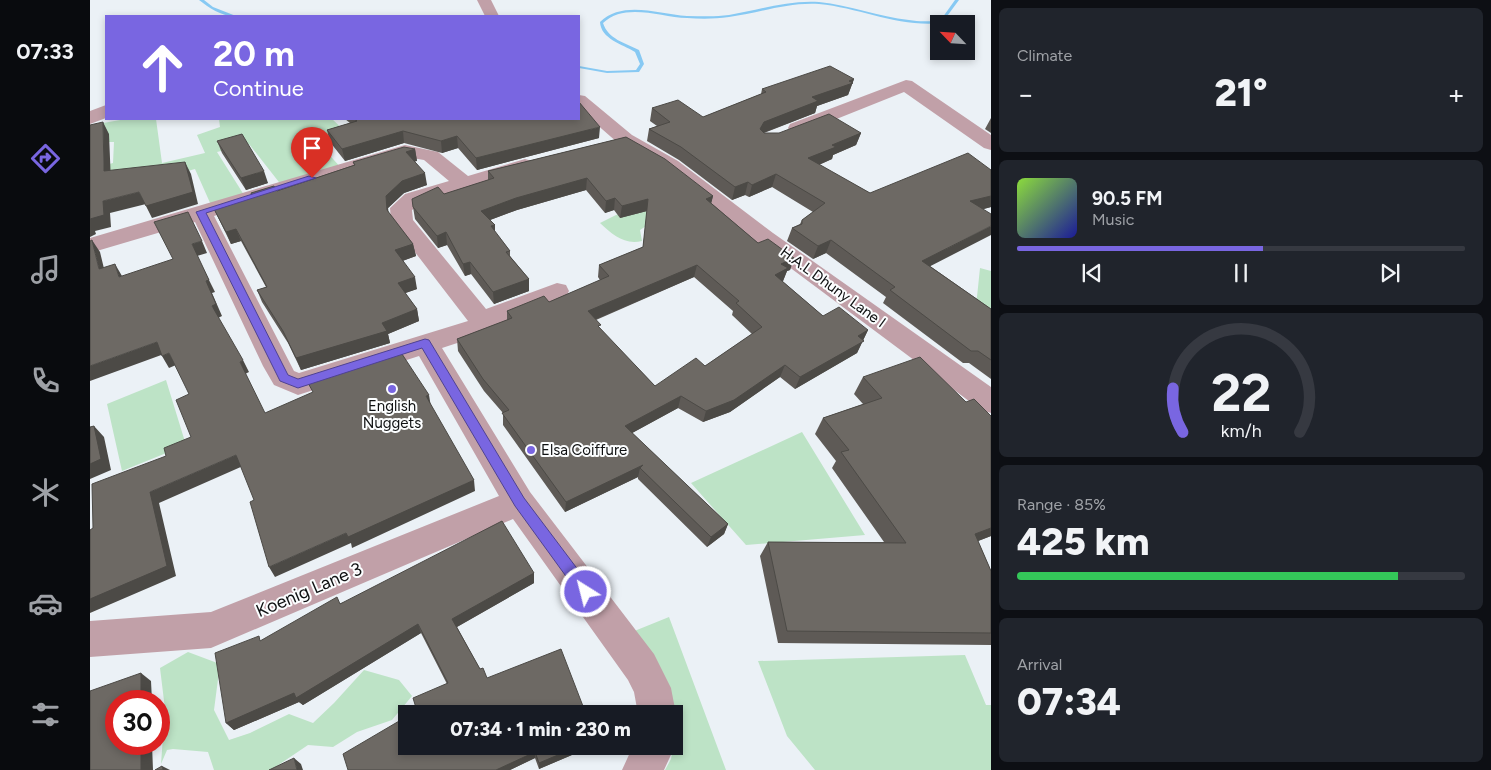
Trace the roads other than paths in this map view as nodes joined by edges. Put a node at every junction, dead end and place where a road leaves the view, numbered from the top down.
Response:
1 (484, 0) edge
2 (492, 15) edge
3 (580, 101) edge
4 (105, 111) edge
5 (90, 118) edge
6 (991, 121) edge
7 (972, 129) junction
8 (776, 136) edge
9 (625, 138) junction
10 (991, 144) edge
11 (598, 146) edge
12 (544, 160) edge
13 (463, 182) junction
14 (201, 212) junction
15 (90, 246) edge
16 (557, 291) dead end
17 (482, 321) junction
18 (425, 343) junction
19 (991, 402) edge
20 (519, 502) junction
21 (90, 639) edge
22 (655, 705) edge
23 (651, 755) edge
24 (642, 770) edge

1 - 2 street
3 - 9 street, H.A.L Dhuny Lane I
4 - 5 street
6 - 7 street
7 - 8 street
7 - 10 street
9 - 11 street
9 - 19 street, H.A.L Dhuny Lane I
12 - 13 street
13 - 14 street
13 - 17 street
14 - 15 street
14 - 18 street
16 - 17 street
17 - 18 street
18 - 20 street
20 - 21 street, Koenig Lane 3
20 - 22 street
23 - 24 street

